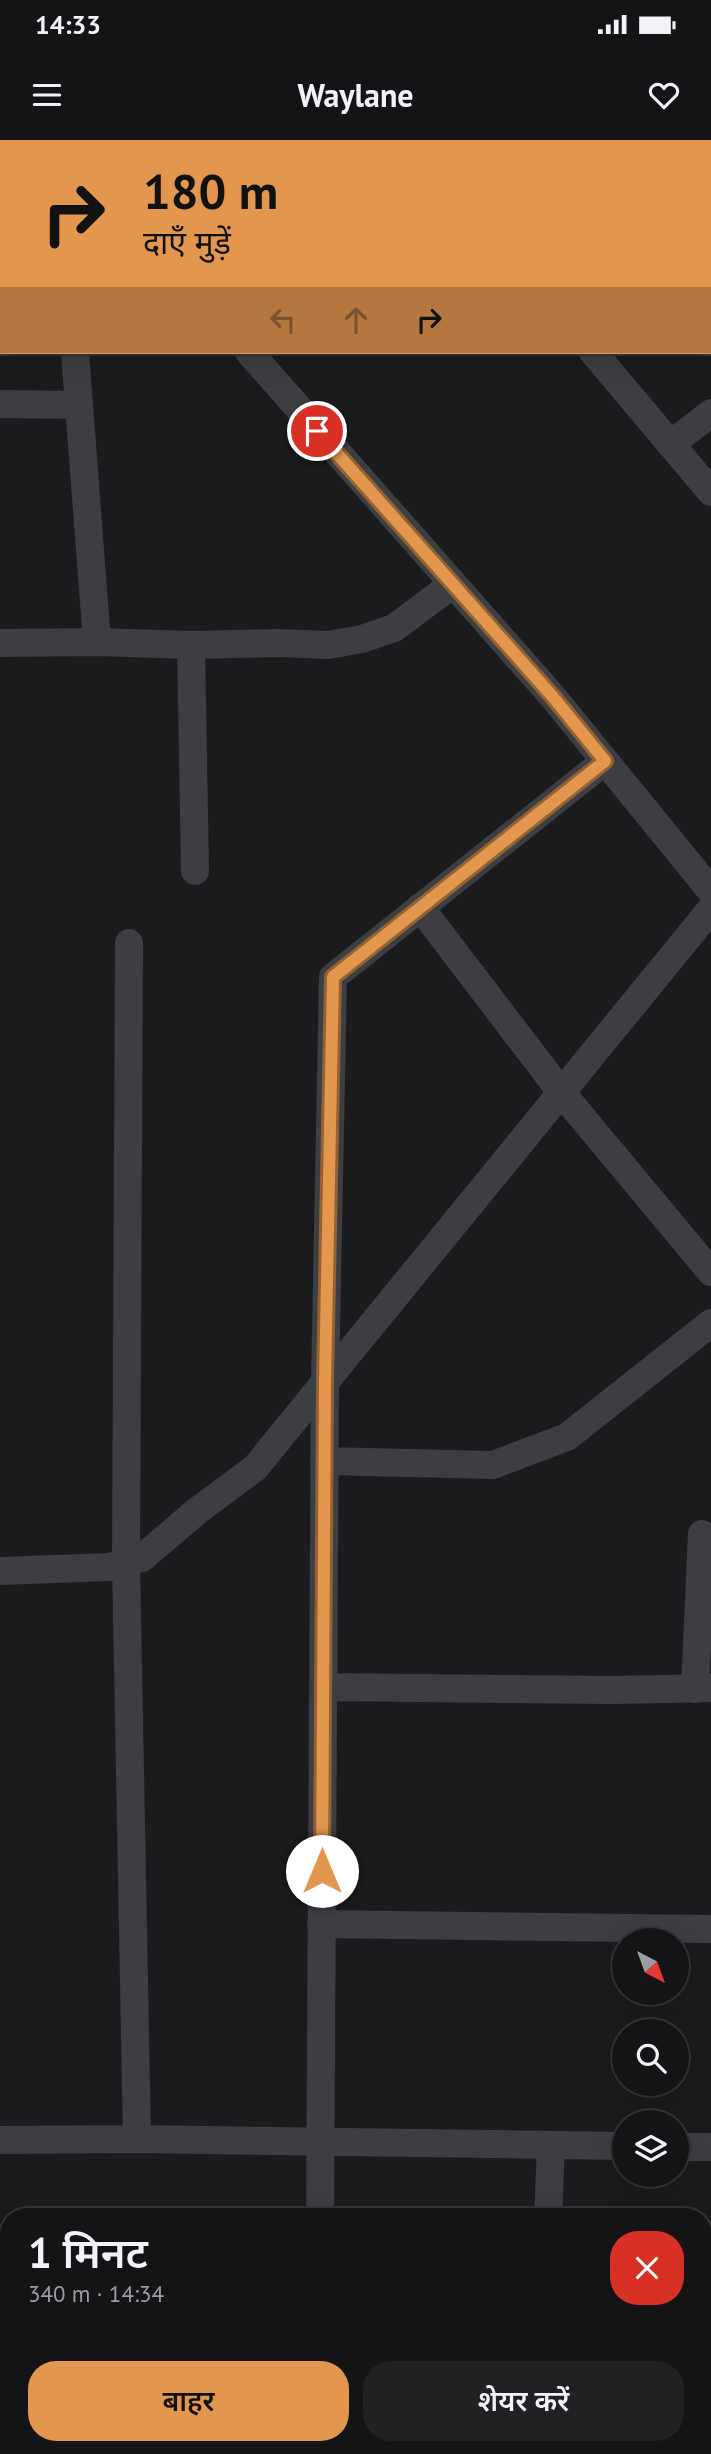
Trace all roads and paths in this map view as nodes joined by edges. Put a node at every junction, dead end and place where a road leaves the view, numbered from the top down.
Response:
1 (75, 354) edge
2 (251, 354) edge
3 (595, 354) edge
4 (0, 404) edge
5 (79, 405) junction
6 (711, 413) edge
7 (671, 444) junction
8 (711, 492) edge
9 (453, 584) junction
10 (97, 642) junction
11 (0, 643) edge
12 (191, 645) junction
13 (605, 761) junction
14 (195, 871) dead end
15 (711, 891) edge
16 (421, 907) junction
17 (711, 909) edge
18 (129, 943) dead end
19 (561, 1092) junction
20 (711, 1272) edge
21 (711, 1323) edge
22 (325, 1382) junction
23 (324, 1461) junction
24 (702, 1534) dead end
25 (126, 1562) junction
26 (0, 1571) edge
27 (323, 1687) junction
28 (703, 1688) edge
29 (321, 1924) junction
30 (711, 1929) edge
31 (0, 2140) edge
32 (137, 2140) junction
33 (320, 2142) junction
34 (551, 2145) junction
35 (612, 2146) edge
36 (689, 2147) edge
37 (711, 2147) edge
38 (320, 2208) edge
39 (548, 2208) edge

1 - 5 street
2 - 9 street
3 - 7 street
4 - 5 street
5 - 10 street
6 - 7 street
7 - 8 street
9 - 12 street
9 - 13 street
10 - 11 street
10 - 12 street
12 - 14 street
13 - 15 street
13 - 16 street
16 - 19 street
16 - 22 street
17 - 19 street
18 - 25 street
19 - 20 street
19 - 22 street
21 - 23 street
22 - 23 street
22 - 25 street
23 - 27 street
24 - 28 street
25 - 26 street
25 - 32 street
27 - 28 street
27 - 29 street
29 - 30 street
29 - 33 street
31 - 32 street
32 - 33 street
33 - 34 street
33 - 38 street
34 - 35 street
34 - 39 street
36 - 37 street

